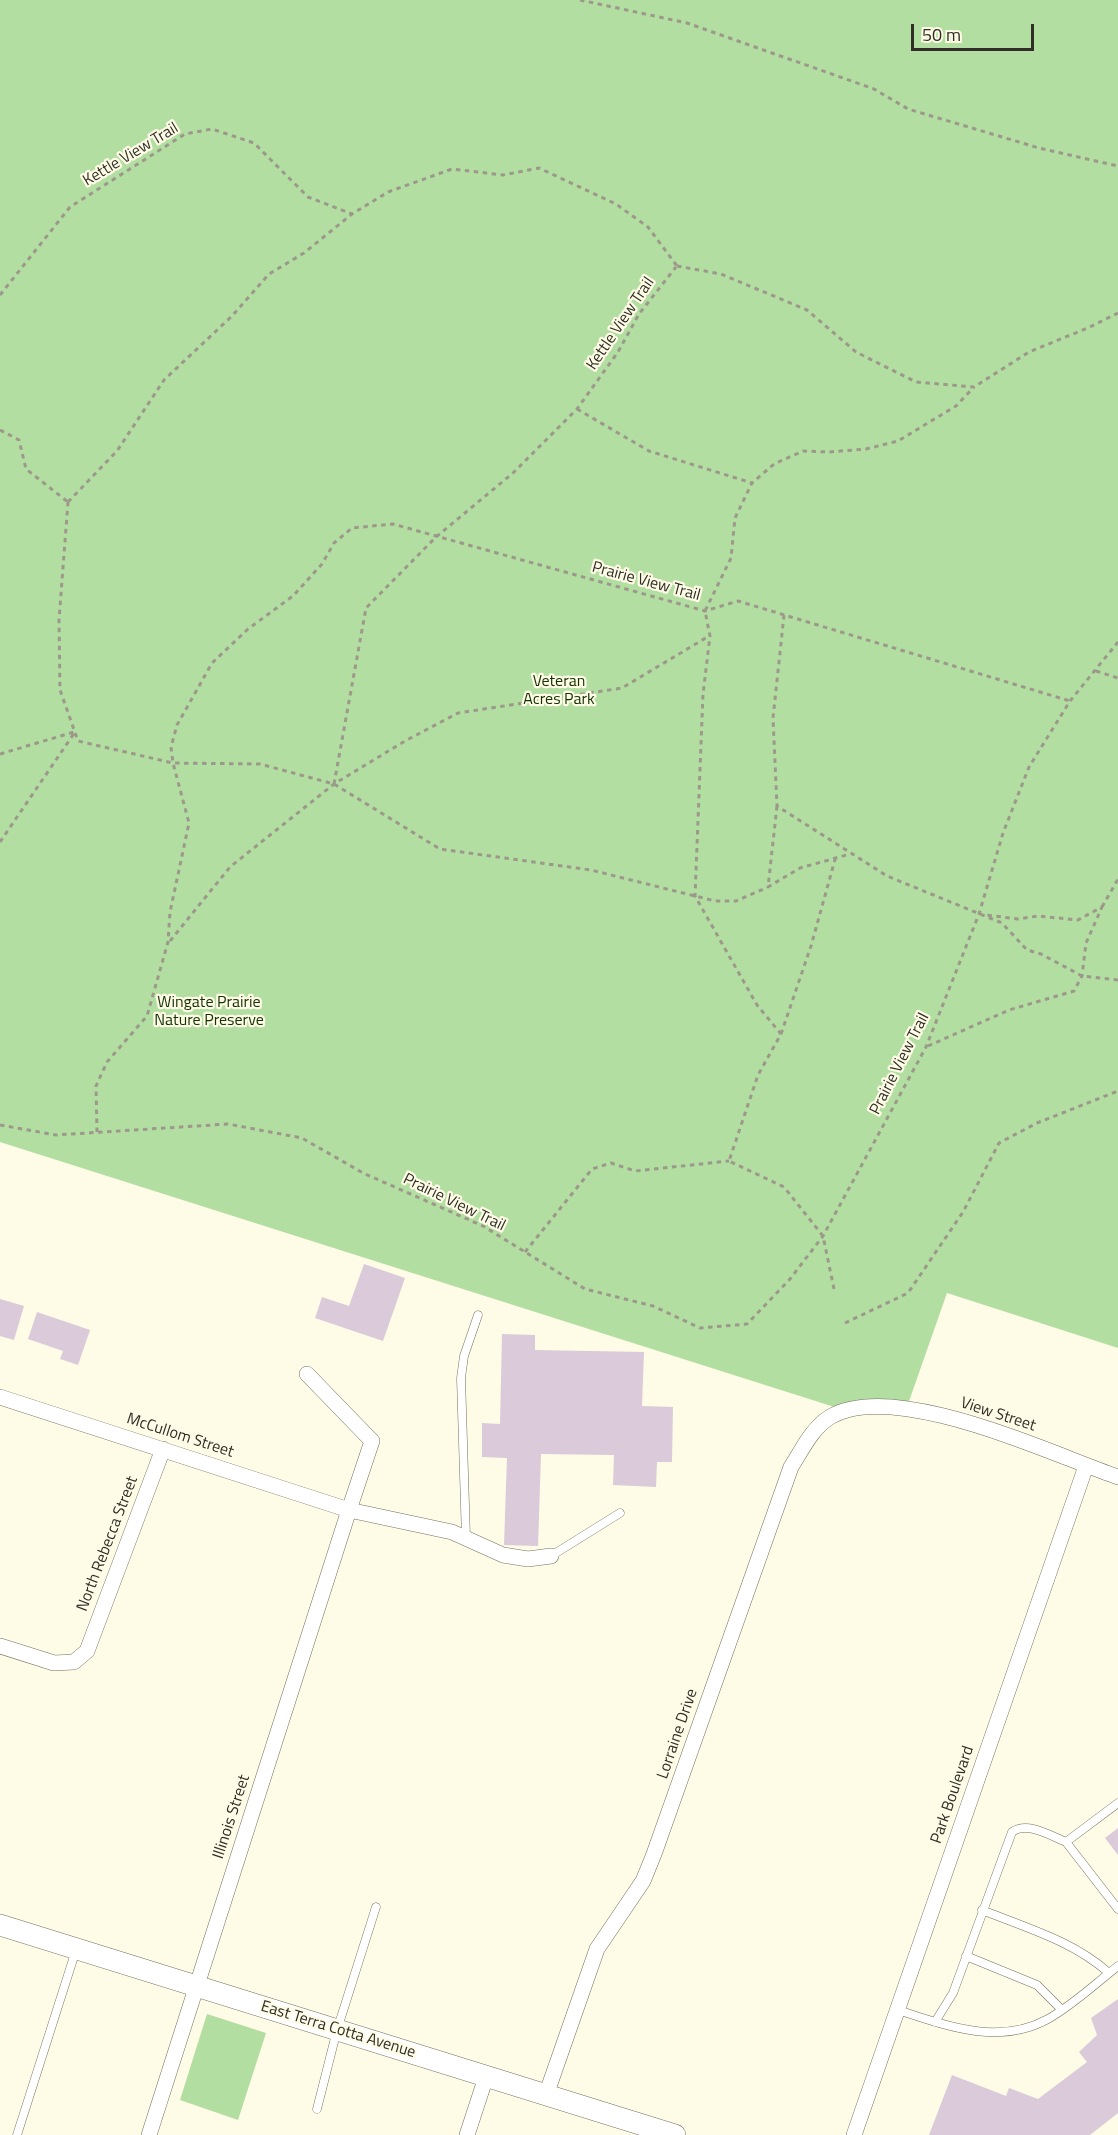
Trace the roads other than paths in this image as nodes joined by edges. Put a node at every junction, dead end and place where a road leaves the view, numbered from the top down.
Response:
1 (478, 1315) dead end
2 (308, 1374) dead end
3 (0, 1397) edge
4 (862, 1408) joint
5 (163, 1449) junction
6 (1086, 1466) junction
7 (1118, 1477) edge
8 (349, 1510) junction
9 (620, 1513) dead end
10 (466, 1538) junction
11 (551, 1556) joint
12 (0, 1646) edge
13 (1118, 1803) edge
14 (1066, 1842) junction
15 (376, 1907) dead end
16 (1118, 1909) edge
17 (982, 1911) junction
18 (0, 1925) edge
19 (76, 1948) junction
20 (966, 1956) junction
21 (1118, 1966) edge
22 (1109, 1973) junction
23 (196, 1986) junction
24 (898, 2010) junction
25 (1062, 2010) junction
26 (935, 2022) junction
27 (337, 2030) junction
28 (486, 2076) junction
29 (546, 2095) junction
30 (317, 2109) dead end
31 (662, 2133) edge
32 (16, 2135) edge
33 (149, 2135) edge
34 (467, 2135) edge
35 (854, 2135) edge

1 - 10 lane
2 - 8 street, Illinois Street
3 - 5 street, McCullom Street
4 - 6 street, View Street
4 - 29 street, Lorraine Drive
5 - 8 street, McCullom Street
5 - 12 street, North Rebecca Street
6 - 7 street, View Street
6 - 24 street, Park Boulevard
8 - 10 street, McCullom Street
8 - 23 street, Illinois Street
9 - 11 lane
10 - 11 street, McCullom Street
13 - 14 lane
14 - 16 lane
14 - 17 lane
15 - 27 lane
17 - 20 lane
17 - 22 lane
18 - 19 main road, East Terra Cotta Avenue
19 - 23 main road, East Terra Cotta Avenue
19 - 32 lane
20 - 25 lane
20 - 26 lane
21 - 22 lane
22 - 25 lane
23 - 27 main road, East Terra Cotta Avenue
23 - 33 street, Illinois Street
24 - 26 lane
24 - 35 street, Park Boulevard
25 - 26 lane
27 - 28 main road, East Terra Cotta Avenue
27 - 30 lane
28 - 29 main road, East Terra Cotta Avenue
28 - 34 street
29 - 31 main road, East Terra Cotta Avenue

